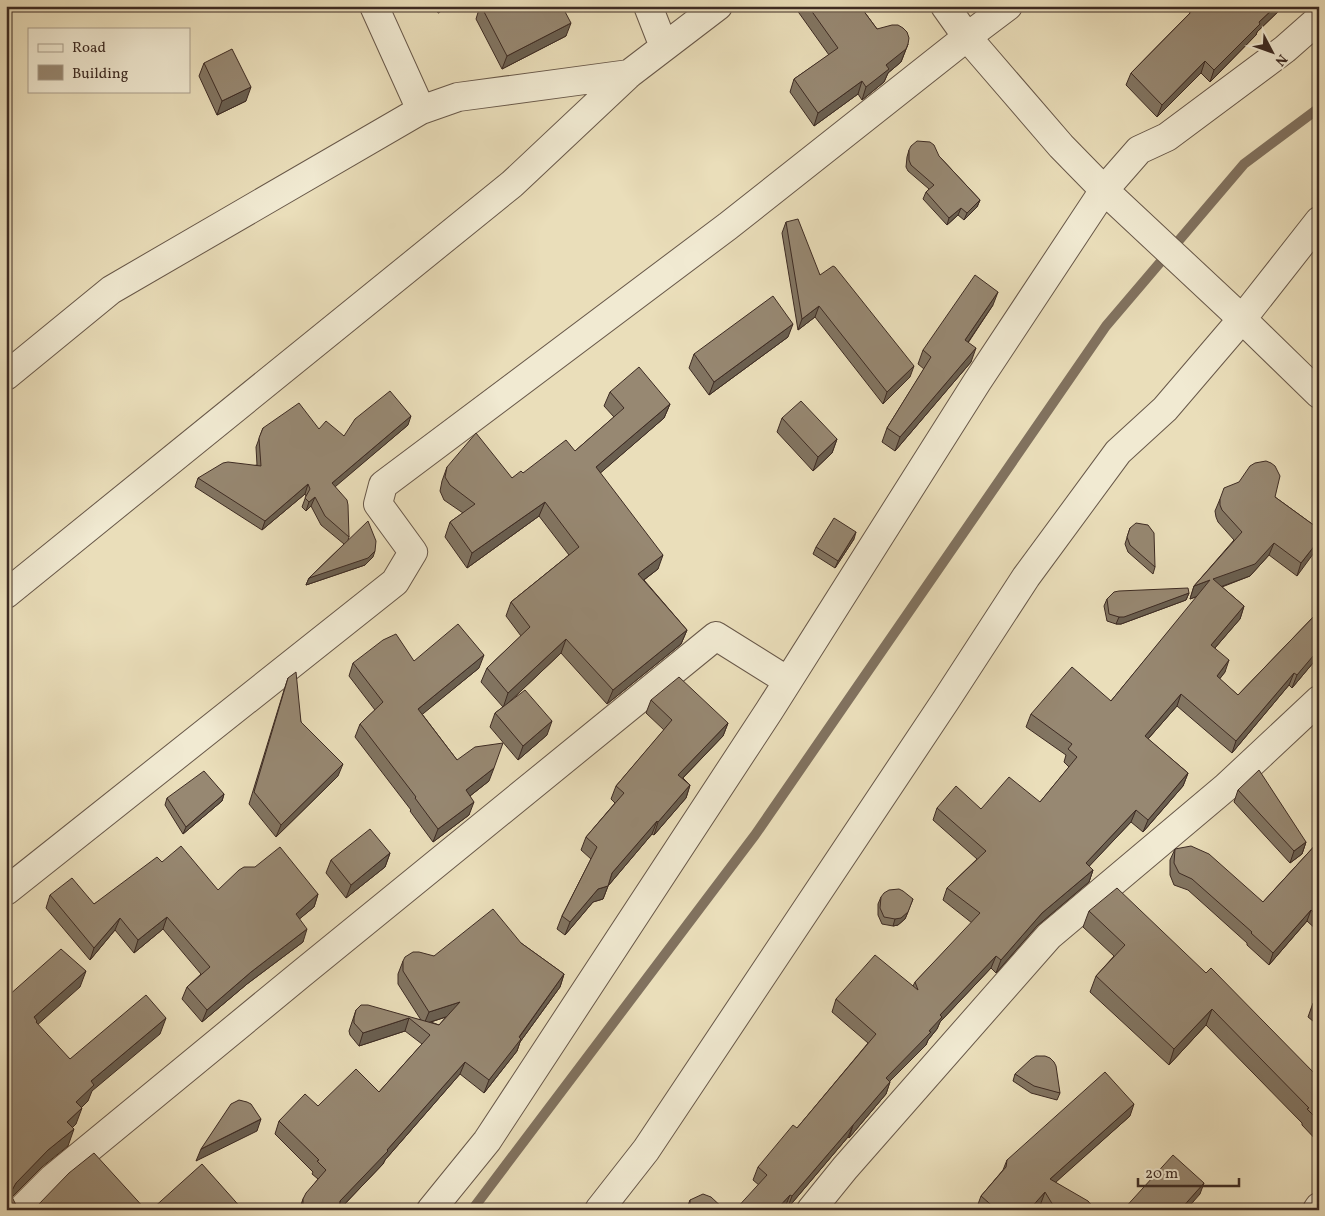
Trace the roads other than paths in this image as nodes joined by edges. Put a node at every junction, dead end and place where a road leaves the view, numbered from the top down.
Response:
1 (374, 6) edge
2 (648, 6) edge
3 (718, 6) edge
4 (945, 6) edge
5 (1008, 6) edge
6 (1319, 19) edge
7 (967, 37) junction
8 (664, 47) junction
9 (629, 74) junction
10 (421, 110) junction
11 (1104, 190) junction
12 (1319, 221) edge
13 (1242, 319) junction
14 (6, 376) edge
15 (1319, 394) edge
16 (6, 594) edge
17 (788, 681) junction
18 (1319, 700) edge
19 (6, 891) edge
20 (21, 1210) edge
21 (431, 1210) edge
22 (599, 1210) edge
23 (811, 1210) edge

1 - 10 street
2 - 8 street
3 - 8 street
4 - 7 street
5 - 7 street
6 - 11 street
7 - 11 street
7 - 19 street
8 - 9 street
9 - 10 street
9 - 16 street
10 - 14 street
11 - 13 street
11 - 17 street
12 - 13 street
13 - 15 street
13 - 22 street
17 - 20 street
17 - 21 street
18 - 23 street

